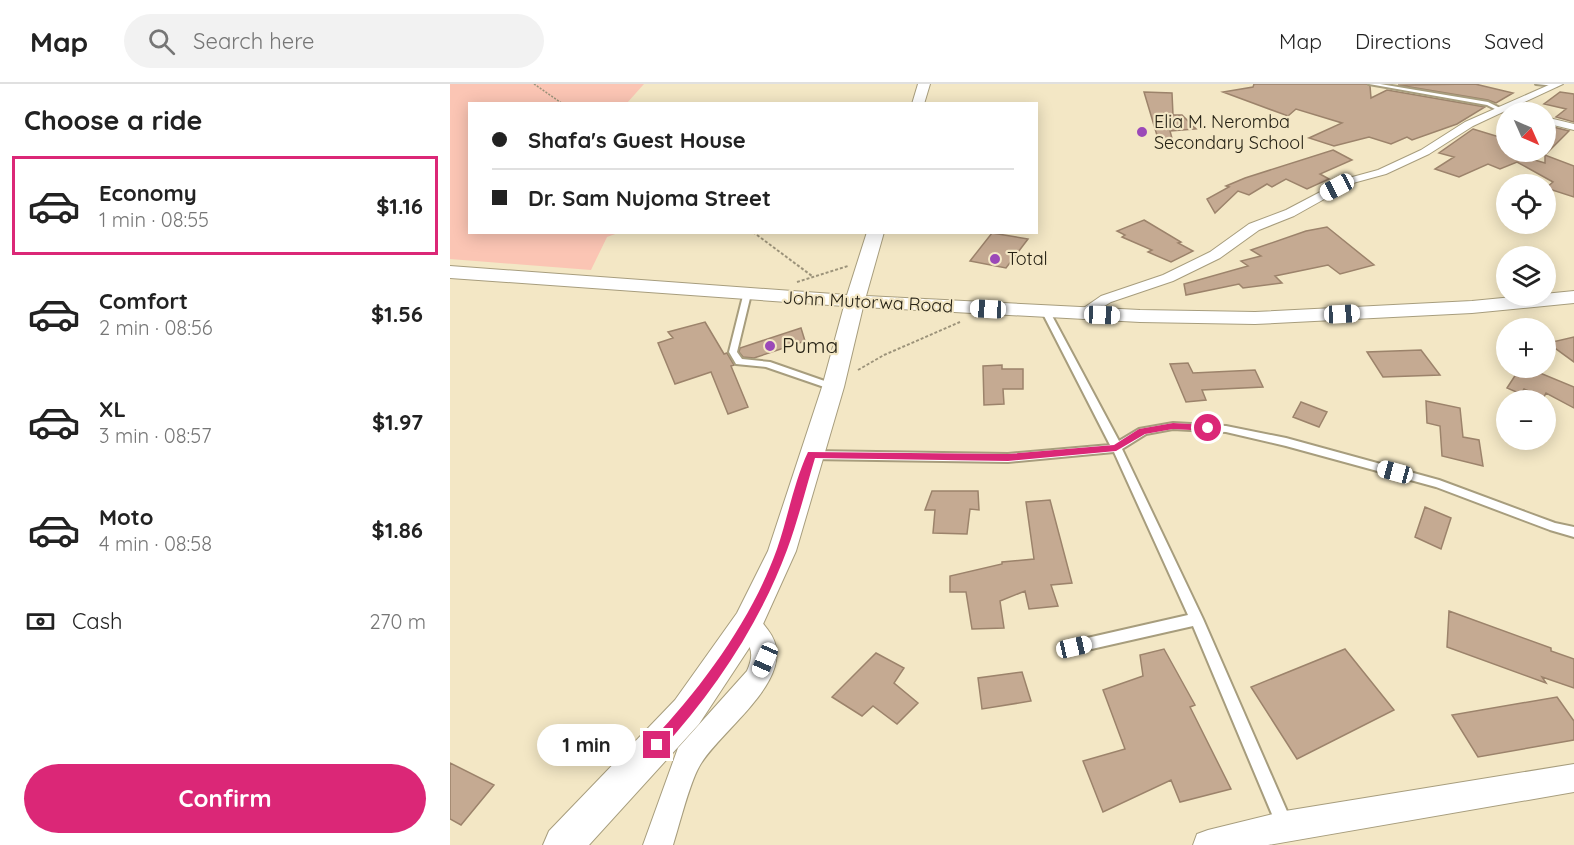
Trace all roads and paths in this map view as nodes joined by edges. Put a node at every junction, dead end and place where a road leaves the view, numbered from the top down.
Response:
1 (534, 84) edge
2 (924, 84) edge
3 (1371, 84) edge
4 (1538, 84) edge
5 (1560, 85) edge
6 (560, 102) edge
7 (919, 102) edge
8 (1525, 102) edge
9 (1496, 107) edge
10 (1496, 115) edge
11 (1556, 123) edge
12 (1574, 127) edge
13 (756, 234) edge
14 (875, 234) edge
15 (865, 268) junction
16 (450, 272) edge
17 (812, 276) junction
18 (747, 294) junction
19 (778, 297) junction
20 (1574, 297) edge
21 (855, 301) junction
22 (1046, 312) junction
23 (1083, 314) junction
24 (962, 321) dead end
25 (833, 387) junction
26 (1116, 448) junction
27 (811, 454) junction
28 (1574, 532) edge
29 (1197, 619) junction
30 (748, 623) junction
31 (1074, 647) dead end
32 (1574, 778) edge
33 (1285, 826) junction
34 (563, 845) edge
35 (658, 845) edge
36 (1208, 845) edge

1 - 6 path
2 - 7 street
3 - 9 lane
4 - 5 lane
5 - 8 street
10 - 23 street
11 - 12 street
13 - 17 path
14 - 15 street
15 - 17 path
15 - 21 street
16 - 18 street, John Mutorwa Road
17 - 19 path
18 - 19 street, John Mutorwa Road
18 - 25 lane
19 - 21 street, John Mutorwa Road
20 - 23 street, John Mutorwa Road
21 - 22 street, John Mutorwa Road
21 - 25 street
22 - 23 street, John Mutorwa Road
22 - 26 lane
24 - 25 path
25 - 27 street
26 - 27 lane
26 - 28 lane
26 - 29 lane
27 - 30 street
29 - 31 lane
29 - 33 lane
30 - 34 street
30 - 35 street
32 - 33 street
33 - 36 street

